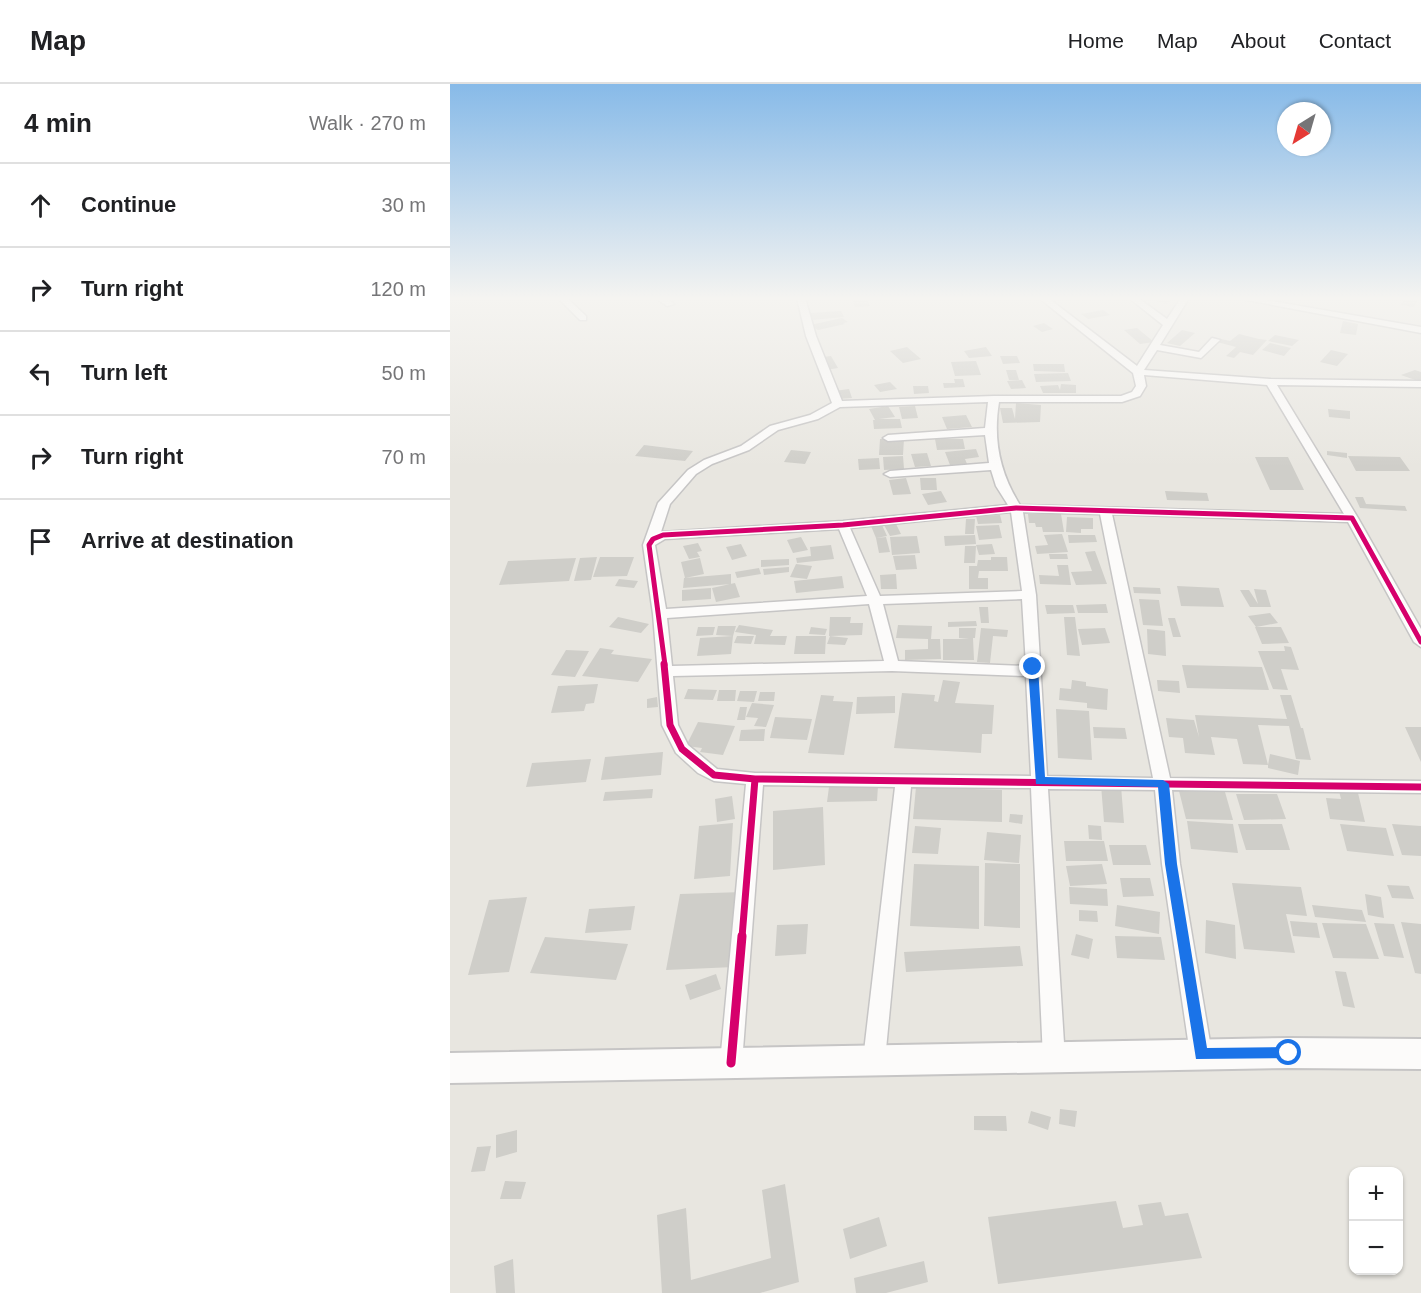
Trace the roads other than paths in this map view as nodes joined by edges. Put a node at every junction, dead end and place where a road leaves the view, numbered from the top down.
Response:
1 (818, 354) edge
2 (1115, 354) edge
3 (1149, 354) edge
4 (1138, 372) junction
5 (1270, 382) junction
6 (1421, 384) edge
7 (994, 399) junction
8 (838, 404) junction
9 (991, 431) junction
10 (888, 438) dead end
11 (995, 466) junction
12 (890, 474) dead end
13 (1016, 508) junction
14 (1105, 510) junction
15 (1352, 518) junction
16 (843, 525) junction
17 (653, 538) junction
18 (1029, 595) junction
19 (875, 600) junction
20 (660, 614) junction
21 (1421, 642) edge
22 (892, 666) junction
23 (664, 671) junction
24 (1033, 671) junction
25 (754, 779) junction
26 (904, 779) junction
27 (1040, 781) junction
28 (1163, 784) junction
29 (1421, 787) edge
30 (1201, 1054) junction
31 (1421, 1054) edge
32 (1054, 1059) junction
33 (874, 1060) junction
34 (731, 1063) junction
35 (450, 1068) edge

1 - 8 street
2 - 4 street
3 - 4 street
4 - 5 street
4 - 7 street
5 - 6 street
5 - 15 street
7 - 8 street
7 - 9 street
8 - 17 street
9 - 10 street
9 - 11 street
11 - 12 street
11 - 13 street
13 - 14 street
13 - 16 street
13 - 18 street
14 - 15 street
14 - 28 street
15 - 21 street
16 - 17 street
16 - 19 street
17 - 20 street
18 - 19 street
18 - 24 street
19 - 20 street
19 - 22 street
20 - 23 street
22 - 23 street
22 - 24 street
23 - 25 street
24 - 27 street
25 - 26 street
25 - 34 street
26 - 27 street
26 - 33 street
27 - 28 street
27 - 32 street
28 - 29 street
28 - 30 street
30 - 31 main road
30 - 32 main road
32 - 33 main road
33 - 34 main road
34 - 35 main road

